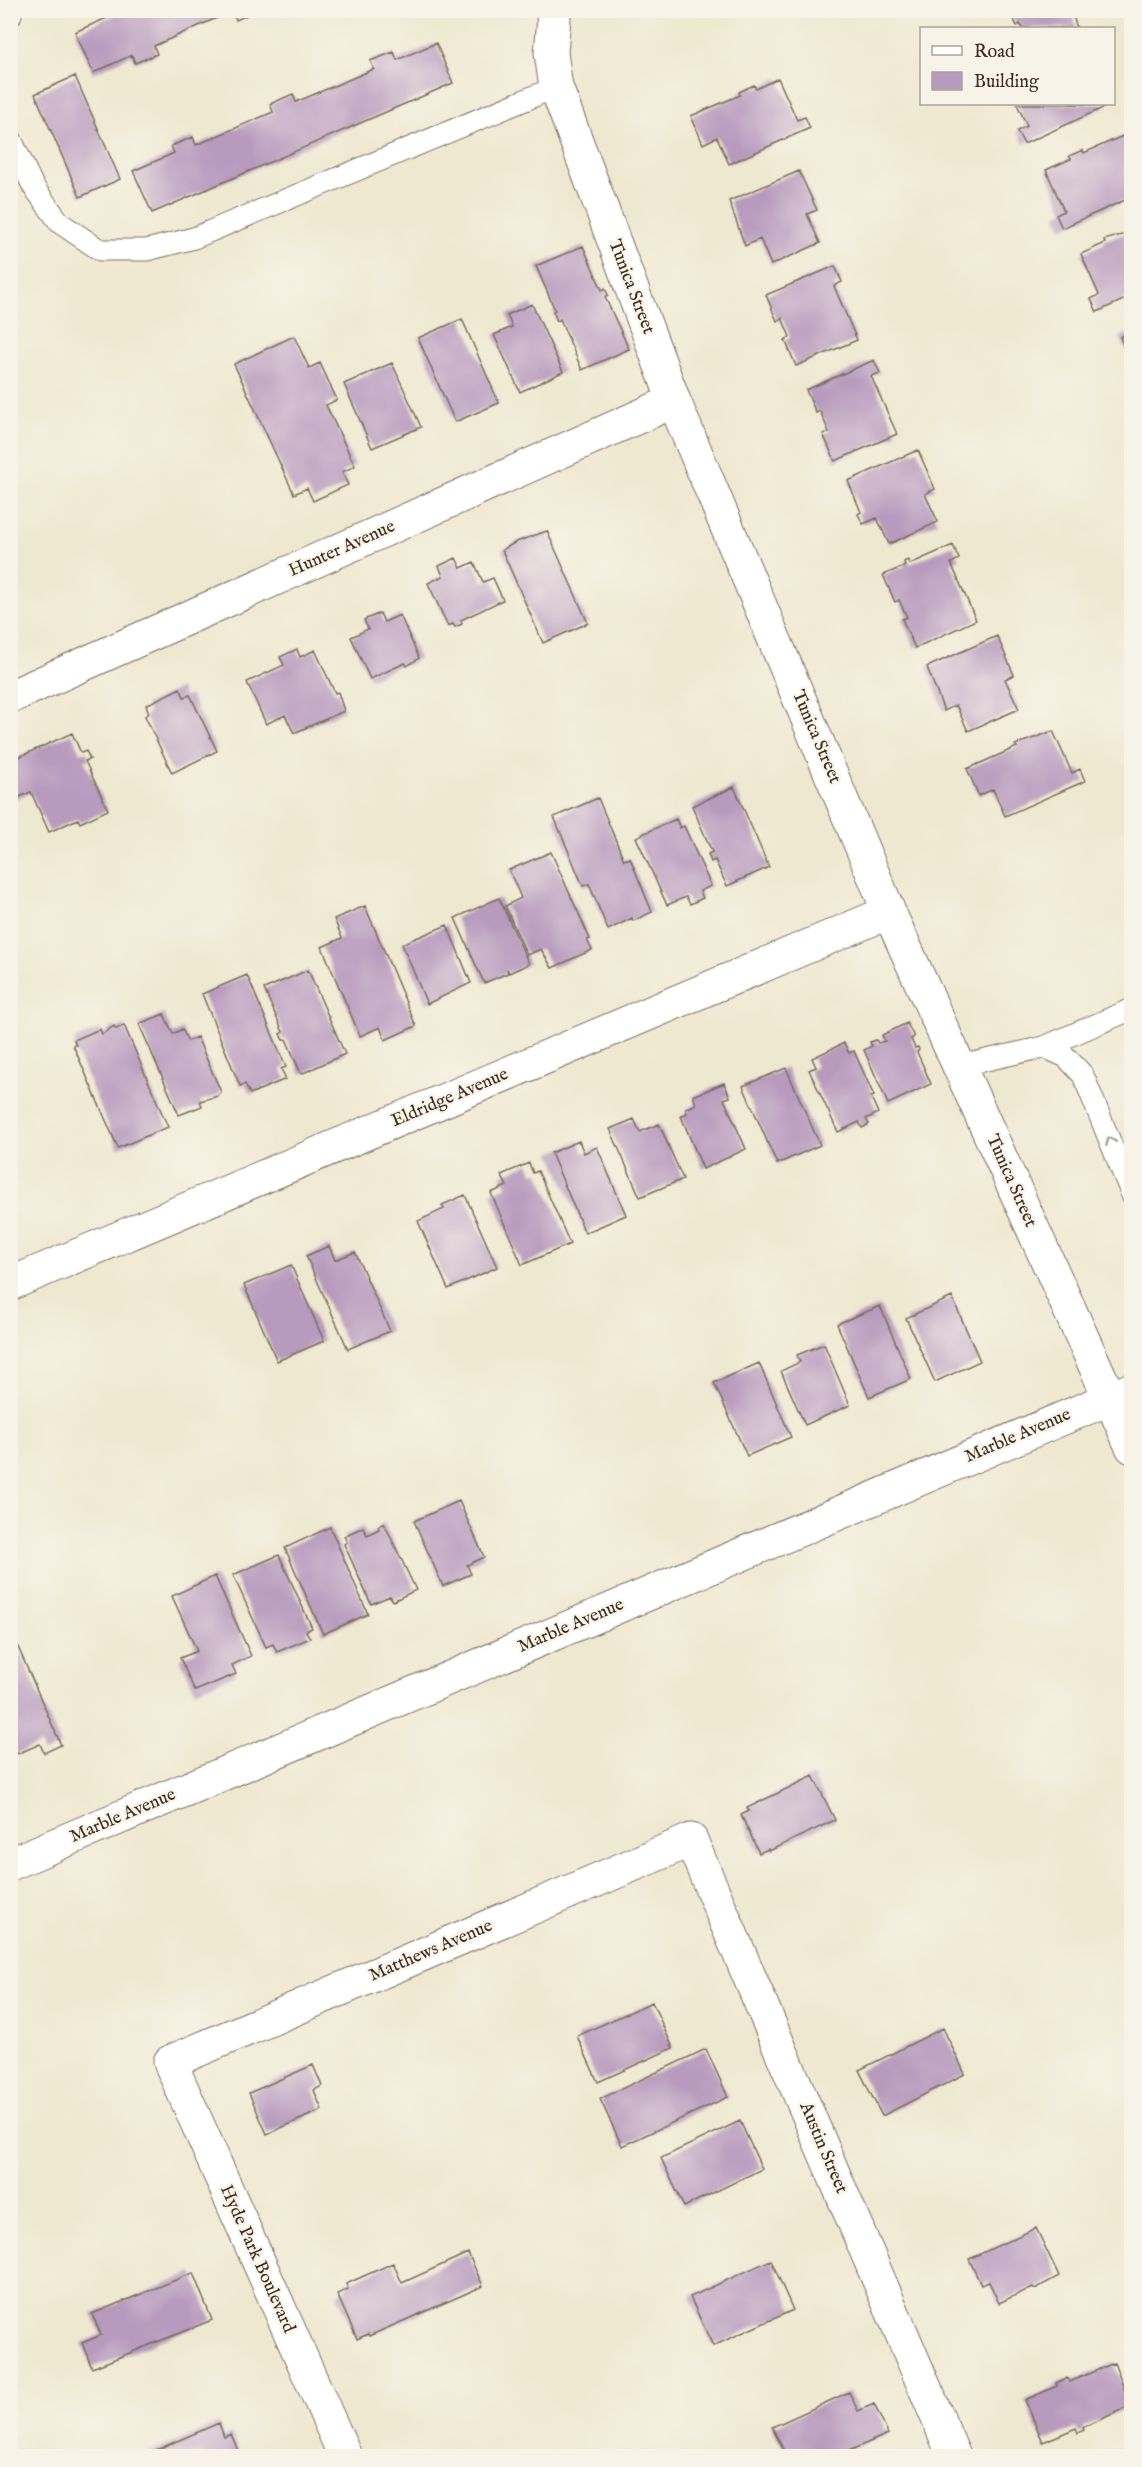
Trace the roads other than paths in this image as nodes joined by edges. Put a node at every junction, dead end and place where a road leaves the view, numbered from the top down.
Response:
1 (12, 10) edge
2 (560, 13) edge
3 (10, 17) edge
4 (556, 87) junction
5 (10, 137) edge
6 (674, 401) junction
7 (10, 697) edge
8 (889, 912) junction
9 (1131, 1009) edge
10 (1044, 1047) junction
11 (960, 1066) junction
12 (1131, 1195) edge
13 (10, 1284) edge
14 (1120, 1393) edge
15 (1131, 1447) edge
16 (691, 1840) joint
17 (10, 1864) edge
18 (170, 2062) joint
19 (345, 2457) edge
20 (954, 2457) edge

1 - 3 lane
2 - 4 street, Tunica Street
4 - 5 lane
4 - 6 street, Tunica Street
6 - 7 street, Hunter Avenue
6 - 8 street, Tunica Street
8 - 11 street, Tunica Street
8 - 13 street, Eldridge Avenue
9 - 10 lane
10 - 11 lane
12 -> 10 lane
11 - 14 street, Tunica Street
14 - 15 street, Tunica Street
14 - 17 street, Marble Avenue
16 - 18 street, Matthews Avenue
16 - 20 street, Austin Street
18 - 19 street, Hyde Park Boulevard

